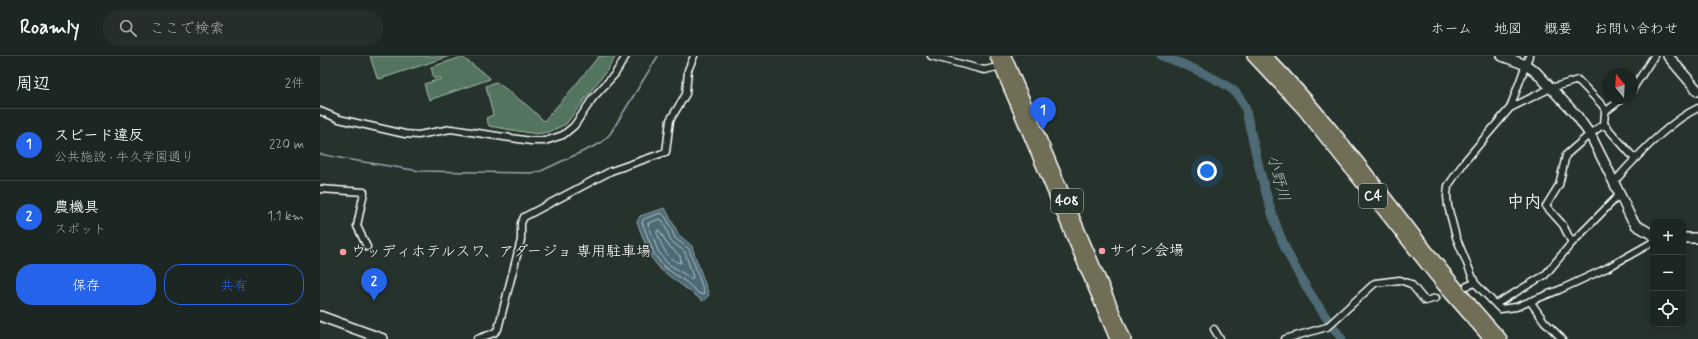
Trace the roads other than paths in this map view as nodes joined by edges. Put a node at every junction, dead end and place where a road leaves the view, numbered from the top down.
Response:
1 (626, 56) edge
2 (694, 56) edge
3 (931, 56) edge
4 (1252, 56) edge
5 (1266, 56) edge
6 (1502, 56) edge
7 (1529, 56) edge
8 (1654, 56) edge
9 (1668, 56) edge
10 (1002, 60) edge
11 (1526, 65) junction
12 (1638, 81) edge
13 (1551, 88) junction
14 (1698, 91) edge
15 (1615, 104) edge
16 (1510, 108) junction
17 (1698, 108) edge
18 (320, 110) edge
19 (1606, 111) junction
20 (1604, 124) junction
21 (1590, 134) junction
22 (1635, 159) junction
23 (1614, 182) junction
24 (320, 189) edge
25 (1620, 194) junction
26 (1650, 233) edge
27 (1686, 238) edge
28 (1698, 238) edge
29 (1572, 243) junction
30 (1650, 244) edge
31 (367, 247) dead end
32 (1475, 283) junction
33 (1467, 286) tunnel mouth
34 (1436, 298) tunnel mouth
35 (1530, 301) junction
36 (1496, 304) junction
37 (320, 316) edge
38 (1214, 329) dead end
39 (383, 339) edge
40 (477, 339) edge
41 (1116, 339) edge
42 (1125, 339) edge
43 (1220, 339) edge
44 (1285, 339) edge
45 (1490, 339) edge
46 (1501, 339) edge
47 (1562, 339) edge

1 - 18 street
2 - 40 street
3 - 10 street
4 - 45 highway, C4
5 - 46 highway, C4
6 - 11 street
7 - 11 street
8 - 12 street
9 - 14 street
10 - 41 highway, 408
10 - 42 highway, 408
11 - 13 street
11 - 16 street
13 - 16 street
13 - 19 street
13 - 21 street
15 - 19 street
16 - 32 street
17 - 22 street
19 - 20 street
20 - 21 street
20 - 22 street
21 - 23 street
21 - 29 street
22 - 23 street
23 - 25 street
24 - 31 street
25 - 26 street
25 - 29 street
27 - 28 street
29 - 36 street
30 - 35 street
32 - 33 street
32 - 36 street
34 - 44 street
35 - 36 street
35 - 47 street
37 - 39 street
38 - 43 street

